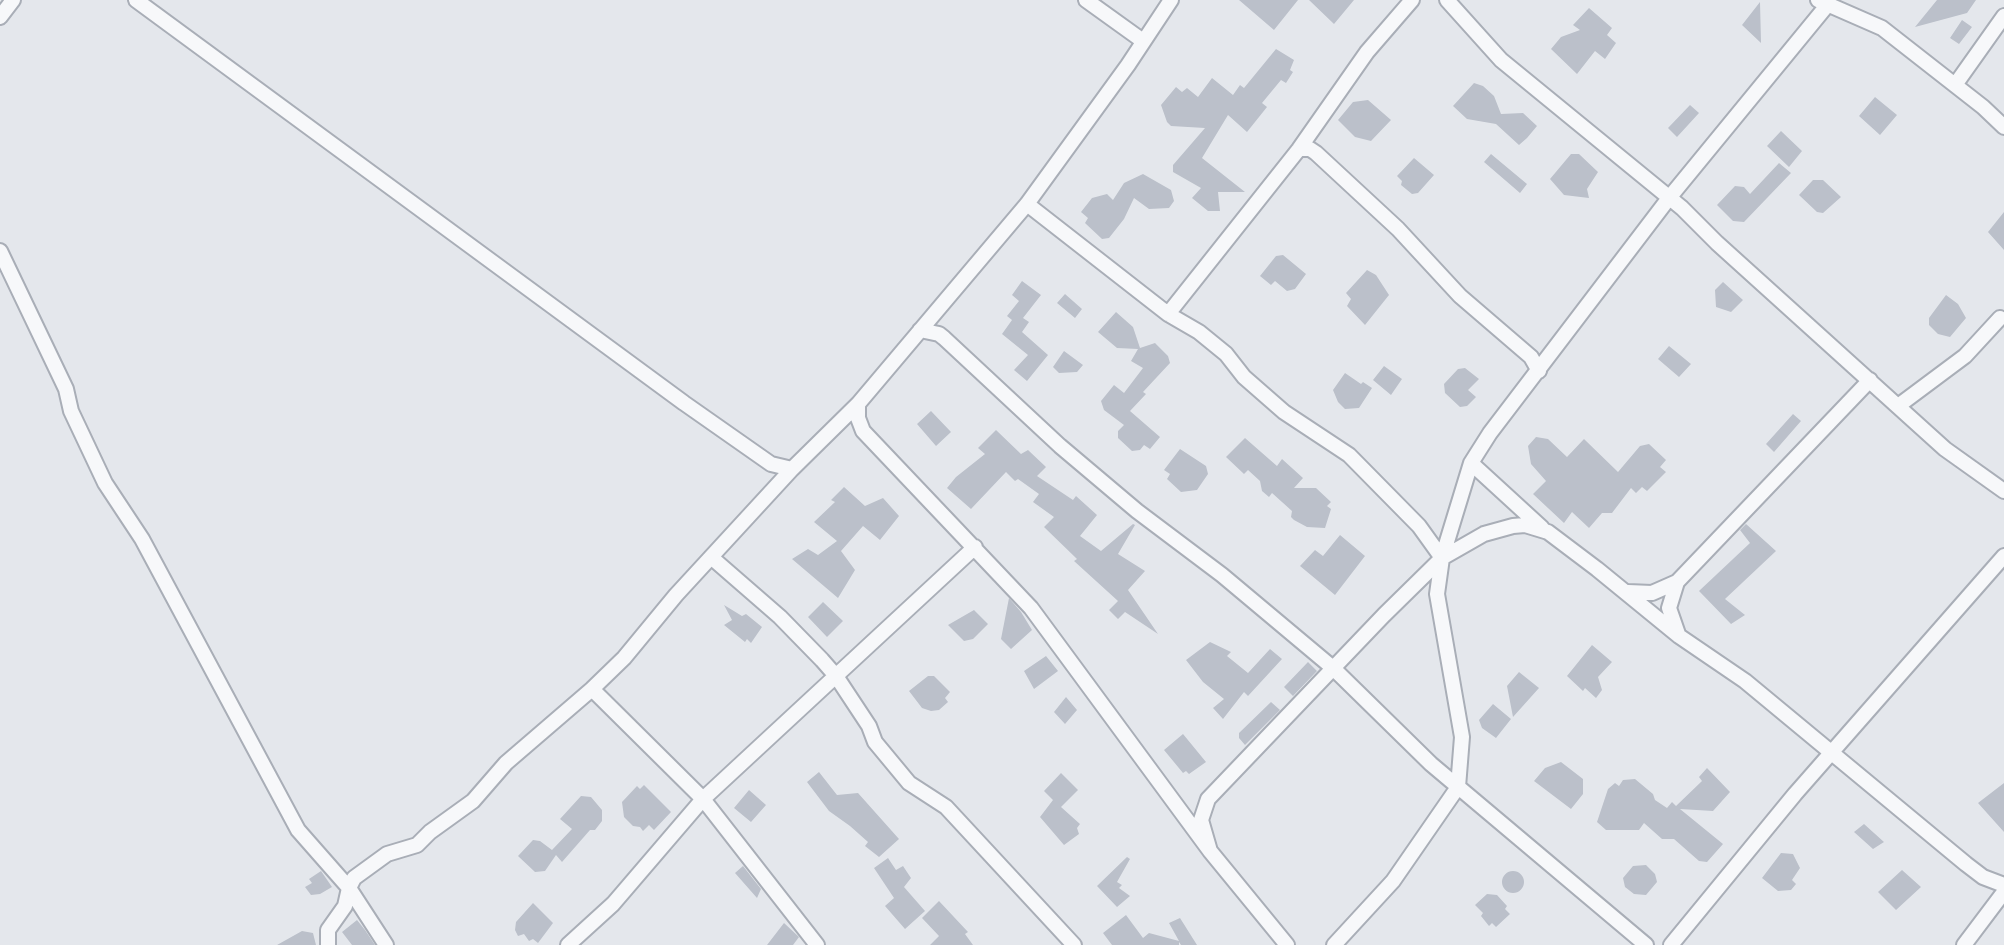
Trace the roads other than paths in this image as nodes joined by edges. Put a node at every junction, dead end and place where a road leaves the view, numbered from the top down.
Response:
1 (13, 0) edge
2 (136, 0) edge
3 (1086, 0) edge
4 (1171, 0) edge
5 (1412, 0) edge
6 (1447, 0) edge
7 (1824, 2) edge
8 (2004, 16) edge
9 (0, 17) edge
10 (1143, 41) junction
11 (1955, 85) junction
12 (2004, 127) edge
13 (1299, 149) junction
14 (1669, 198) junction
15 (1027, 204) junction
16 (0, 251) edge
17 (1168, 314) junction
18 (2000, 318) dead end
19 (920, 330) junction
20 (1539, 371) junction
21 (1870, 380) junction
22 (858, 404) junction
23 (1898, 406) junction
24 (1471, 463) junction
25 (792, 470) junction
26 (2004, 491) edge
27 (1548, 532) junction
28 (975, 547) junction
29 (2004, 556) edge
30 (711, 557) junction
31 (1442, 558) junction
32 (1678, 582) junction
33 (1628, 592) junction
34 (1679, 636) junction
35 (1333, 668) junction
36 (836, 676) junction
37 (593, 689) junction
38 (1832, 755) junction
39 (1458, 787) junction
40 (702, 799) junction
41 (1210, 851) junction
42 (2004, 885) edge
43 (349, 888) junction
44 (2004, 892) edge
45 (328, 945) edge
46 (386, 945) edge
47 (568, 945) edge
48 (817, 945) edge
49 (1074, 945) edge
50 (1287, 945) edge
51 (1334, 945) edge
52 (1646, 945) edge
53 (1671, 945) edge
54 (1964, 945) edge

1 - 9 street
2 - 25 street
3 - 10 street
4 - 10 street
5 - 13 street
6 - 14 street
7 - 11 street
7 - 14 street
8 - 11 street
10 - 15 street
11 - 12 street
13 - 17 street
13 - 20 street
14 - 20 street
14 - 21 street
15 - 17 street
15 - 19 street
16 - 43 street
17 - 31 street
18 - 23 street
19 - 22 street
19 - 35 street
20 - 24 street
21 - 23 street
21 - 32 street
22 - 25 street
22 - 28 street
23 - 26 street
24 - 27 street
24 - 31 street
25 - 30 street
27 - 31 street
27 - 33 street
28 - 36 street
28 - 41 street
29 - 38 street
30 - 36 street
30 - 37 street
31 - 35 street
31 - 39 street
32 - 33 street
32 - 34 street
33 - 34 street
34 - 38 street
35 - 39 street
35 - 41 street
36 - 40 street
36 - 49 street
37 - 40 street
37 - 43 street
38 - 42 street
38 - 53 street
39 - 51 street
39 - 52 street
40 - 47 street
40 - 48 street
41 - 50 street
43 - 45 street
43 - 46 street
44 - 54 street

